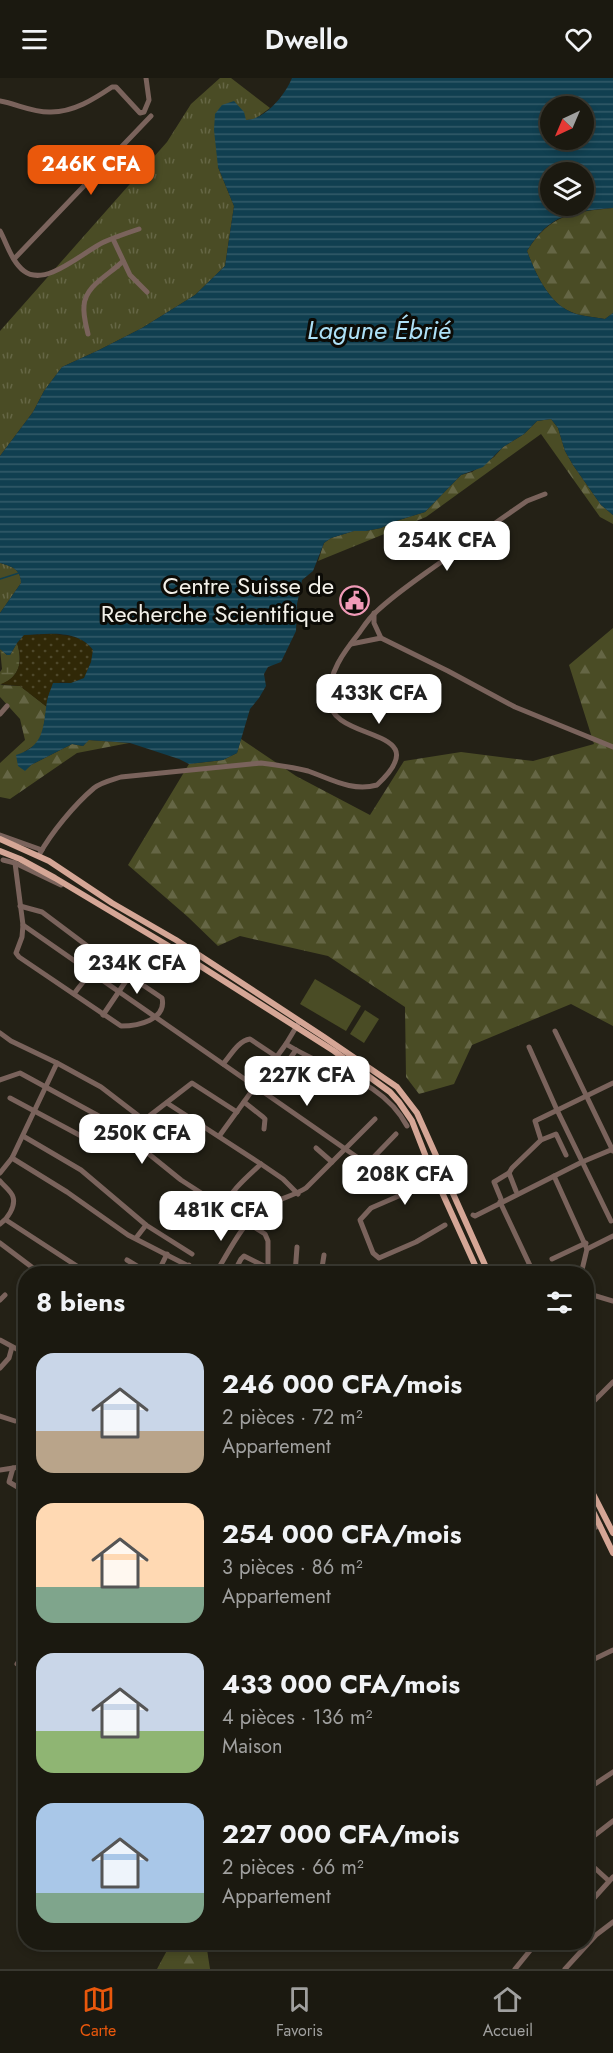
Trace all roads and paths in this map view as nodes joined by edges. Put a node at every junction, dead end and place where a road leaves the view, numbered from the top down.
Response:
1 (146, 78) edge
2 (0, 101) edge
3 (151, 116) dead end
4 (139, 229) dead end
5 (0, 231) edge
6 (113, 239) junction
7 (14, 259) junction
8 (123, 261) junction
9 (147, 292) dead end
10 (88, 334) dead end
11 (544, 494) dead end
12 (374, 613) junction
13 (381, 638) junction
14 (351, 644) junction
15 (7, 705) dead end
16 (0, 714) edge
17 (613, 747) edge
18 (0, 837) edge
19 (26, 849) junction
20 (3, 852) edge
21 (40, 853) junction
22 (1, 861) edge
23 (17, 861) junction
24 (20, 906) junction
25 (22, 925) junction
26 (94, 951) junction
27 (89, 972) junction
28 (130, 975) junction
29 (118, 992) junction
30 (74, 994) junction
31 (103, 1015) junction
32 (155, 1018) junction
33 (300, 1021) junction
34 (296, 1028) junction
35 (555, 1031) dead end
36 (0, 1033) edge
37 (286, 1044) junction
38 (529, 1047) dead end
39 (296, 1050) junction
40 (276, 1058) junction
41 (57, 1063) junction
42 (223, 1064) junction
43 (0, 1080) edge
44 (613, 1083) edge
45 (255, 1086) junction
46 (46, 1089) junction
47 (586, 1096) junction
48 (10, 1098) dead end
49 (244, 1102) junction
50 (167, 1103) junction
51 (557, 1110) junction
52 (34, 1112) junction
53 (237, 1112) junction
54 (375, 1119) dead end
55 (407, 1126) dead end
56 (264, 1129) dead end
57 (396, 1134) dead end
58 (219, 1135) junction
59 (23, 1136) junction
60 (83, 1137) dead end
61 (541, 1140) junction
62 (316, 1148) dead end
63 (345, 1148) junction
64 (613, 1149) edge
65 (566, 1155) dead end
66 (12, 1158) junction
67 (332, 1162) junction
68 (582, 1162) junction
69 (261, 1164) junction
70 (433, 1172) junction
71 (0, 1173) edge
72 (509, 1173) junction
73 (554, 1176) junction
74 (0, 1181) edge
75 (516, 1191) junction
76 (298, 1194) junction
77 (500, 1201) junction
78 (223, 1209) junction
79 (6, 1220) junction
80 (611, 1221) dead end
81 (0, 1224) edge
82 (247, 1224) junction
83 (146, 1225) junction
84 (445, 1225) dead end
85 (613, 1236) edge
86 (136, 1238) junction
87 (0, 1243) edge
88 (586, 1246) junction
89 (297, 1247) dead end
90 (167, 1254) junction
91 (192, 1254) dead end
92 (324, 1255) dead end
93 (552, 1259) dead end
94 (127, 1260) dead end
95 (189, 1265) edge
96 (30, 1266) edge
97 (78, 1266) edge
98 (137, 1266) edge
99 (162, 1266) edge
100 (220, 1266) edge
101 (238, 1266) edge
102 (261, 1266) edge
103 (268, 1266) edge
104 (296, 1266) edge
105 (322, 1266) edge
106 (475, 1266) edge
107 (485, 1266) edge
108 (530, 1266) edge
109 (582, 1266) edge
110 (5, 1295) dead end
111 (594, 1295) edge
112 (0, 1300) edge
113 (613, 1301) edge
114 (0, 1340) edge
115 (12, 1347) junction
116 (18, 1350) edge
117 (0, 1368) edge
118 (613, 1382) edge
119 (594, 1401) edge
120 (0, 1416) edge
121 (15, 1421) dead end
122 (13, 1467) junction
123 (18, 1467) edge
124 (0, 1470) edge
125 (18, 1487) edge
126 (594, 1496) edge
127 (594, 1514) edge
128 (600, 1526) junction
129 (594, 1529) edge
130 (613, 1533) edge
131 (613, 1553) edge
132 (613, 1650) edge
133 (594, 1659) edge
134 (613, 1772) edge
135 (594, 1785) edge
136 (613, 1821) edge
137 (594, 1835) edge
138 (594, 1866) edge
139 (611, 1879) edge
140 (594, 1898) edge
141 (613, 1922) edge
142 (594, 1937) edge
143 (530, 1950) edge
144 (582, 1950) edge
145 (515, 1969) edge
146 (565, 1969) edge

1 - 2 street
3 - 7 street
4 - 6 street
5 - 7 street
6 - 7 street
6 - 8 street
8 - 9 street
8 - 10 street
11 - 12 street
12 - 13 street
12 - 14 street
13 - 14 street
13 - 17 street
14 - 21 street
15 - 16 street
18 - 19 main road
18 - 21 street
19 - 21 main road
19 - 23 main road
20 - 22 street
20 - 23 main road
21 - 33 main road
22 - 23 street
23 - 24 street
23 - 34 main road
24 - 25 street
24 - 26 street
25 - 27 street
25 - 30 street
26 - 27 street
26 - 28 street
27 - 29 street
27 - 30 street
28 - 29 street
28 - 32 street
29 - 31 street
29 - 32 street
30 - 31 street
31 - 32 street
32 - 42 street
33 - 34 street
33 - 107 main road
34 - 37 street
34 - 70 main road
35 - 47 street
36 - 41 street
37 - 39 street
37 - 40 street
38 - 51 street
39 - 40 street
39 - 55 street
40 - 42 street
40 - 45 street
41 - 46 street
41 - 50 street
42 - 45 street
43 - 46 street
44 - 47 street
45 - 49 street
45 - 63 street
46 - 52 street
46 - 78 street
47 - 51 street
47 - 64 street
48 - 52 street
49 - 53 street
49 - 56 street
50 - 53 street
50 - 58 street
51 - 61 street
51 - 68 street
52 - 59 street
52 - 60 street
53 - 58 street
54 - 63 street
57 - 63 street
58 - 69 street
59 - 66 street
59 - 83 street
61 - 65 street
61 - 72 street
62 - 67 street
63 - 67 street
64 - 68 street
66 - 71 street
66 - 86 street
67 - 76 street
68 - 73 street
68 - 80 street
69 - 76 street
69 - 78 street
70 - 84 street
70 - 106 main road
72 - 75 street
72 - 77 street
73 - 75 street
73 - 77 street
73 - 88 street
74 - 79 street
75 - 77 street
76 - 82 street
77 - 108 street
78 - 82 street
79 - 81 street
79 - 97 street
82 - 100 street
82 - 103 street
83 - 86 street
83 - 91 street
85 - 88 street
86 - 90 street
87 - 96 street
88 - 93 street
88 - 109 street
89 - 104 street
90 - 95 street
90 - 99 street
92 - 105 street
94 - 98 street
101 - 102 street
110 - 112 street
111 - 113 street
114 - 115 street
115 - 116 street
115 - 117 street
118 - 119 street
120 - 121 street
122 - 123 street
122 - 124 street
122 - 125 street
126 - 130 main road
127 - 128 main road
128 - 129 street
128 - 131 main road
132 - 133 street
134 - 135 street
136 - 137 street
138 - 139 street
139 - 140 street
141 - 142 street
143 - 145 street
144 - 146 street

